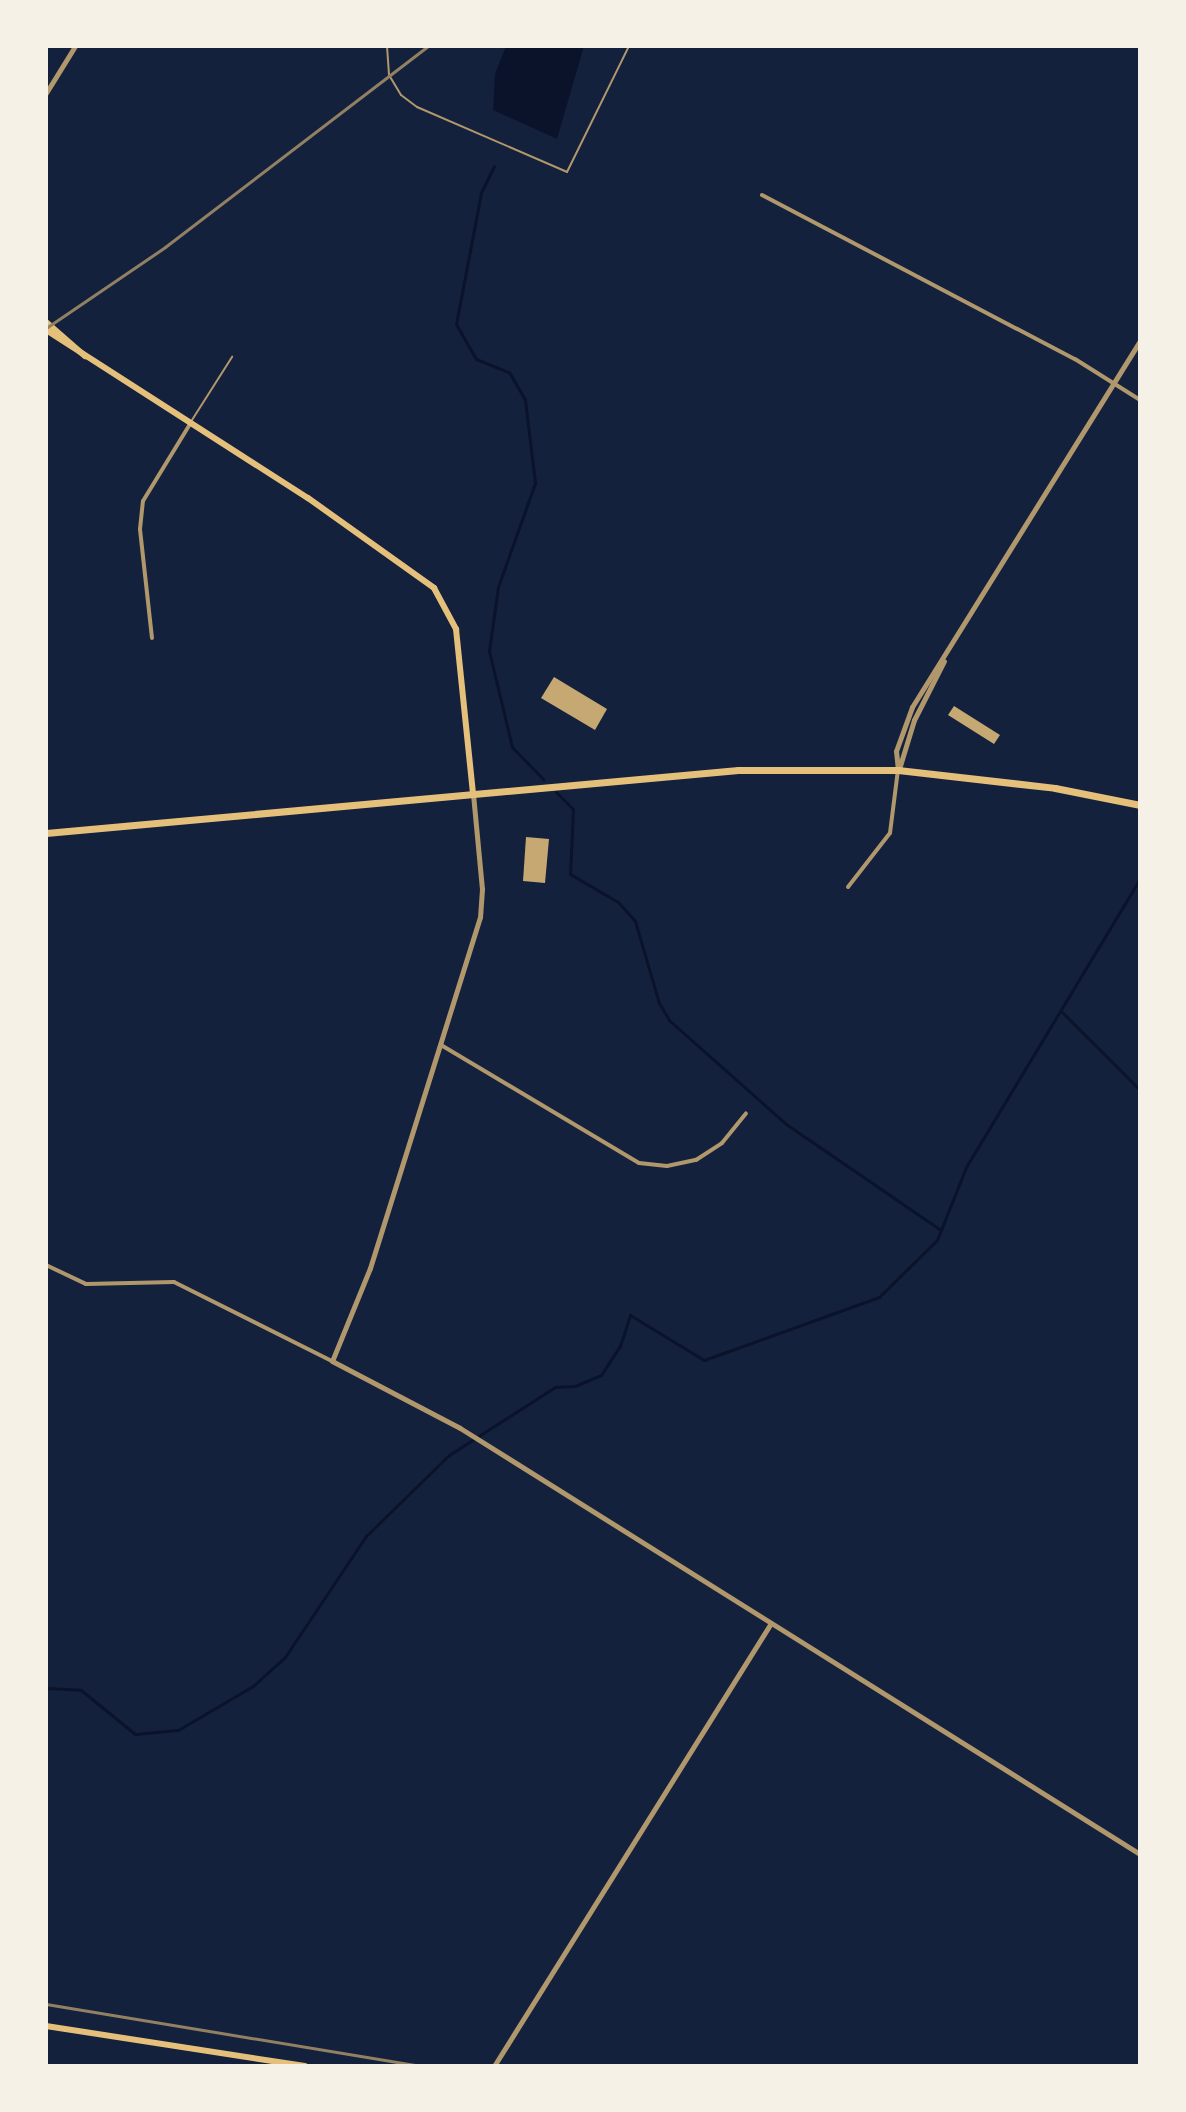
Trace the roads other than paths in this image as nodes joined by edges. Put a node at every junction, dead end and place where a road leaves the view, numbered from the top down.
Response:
1 (75, 46) edge
2 (387, 46) edge
3 (629, 46) edge
4 (46, 93) edge
5 (762, 195) dead end
6 (46, 322) edge
7 (46, 330) edge
8 (1140, 341) edge
9 (85, 356) junction
10 (232, 357) dead end
11 (1113, 383) junction
12 (1140, 400) edge
13 (190, 424) junction
14 (152, 638) dead end
15 (953, 642) junction
16 (898, 770) junction
17 (473, 793) junction
18 (1140, 805) edge
19 (46, 833) edge
20 (848, 887) dead end
21 (441, 1045) junction
22 (746, 1113) dead end
23 (46, 1265) edge
24 (332, 1361) junction
25 (771, 1623) junction
26 (1140, 1854) edge
27 (46, 2026) edge
28 (496, 2064) edge
29 (305, 2066) edge

1 - 4 street
2 - 3 lane
5 - 11 street
6 - 9 main road
7 - 9 main road
8 - 11 street
9 - 13 main road
10 - 13 lane
11 - 12 street
11 - 15 street
13 - 14 street
13 - 17 main road
15 - 16 street
15 - 16 street
16 - 17 highway
16 - 18 highway
16 - 20 street
17 - 19 highway
17 - 21 street
21 - 22 street
21 - 24 street
23 - 24 street
24 - 25 street
25 - 26 street
25 - 28 street
27 - 29 main road

